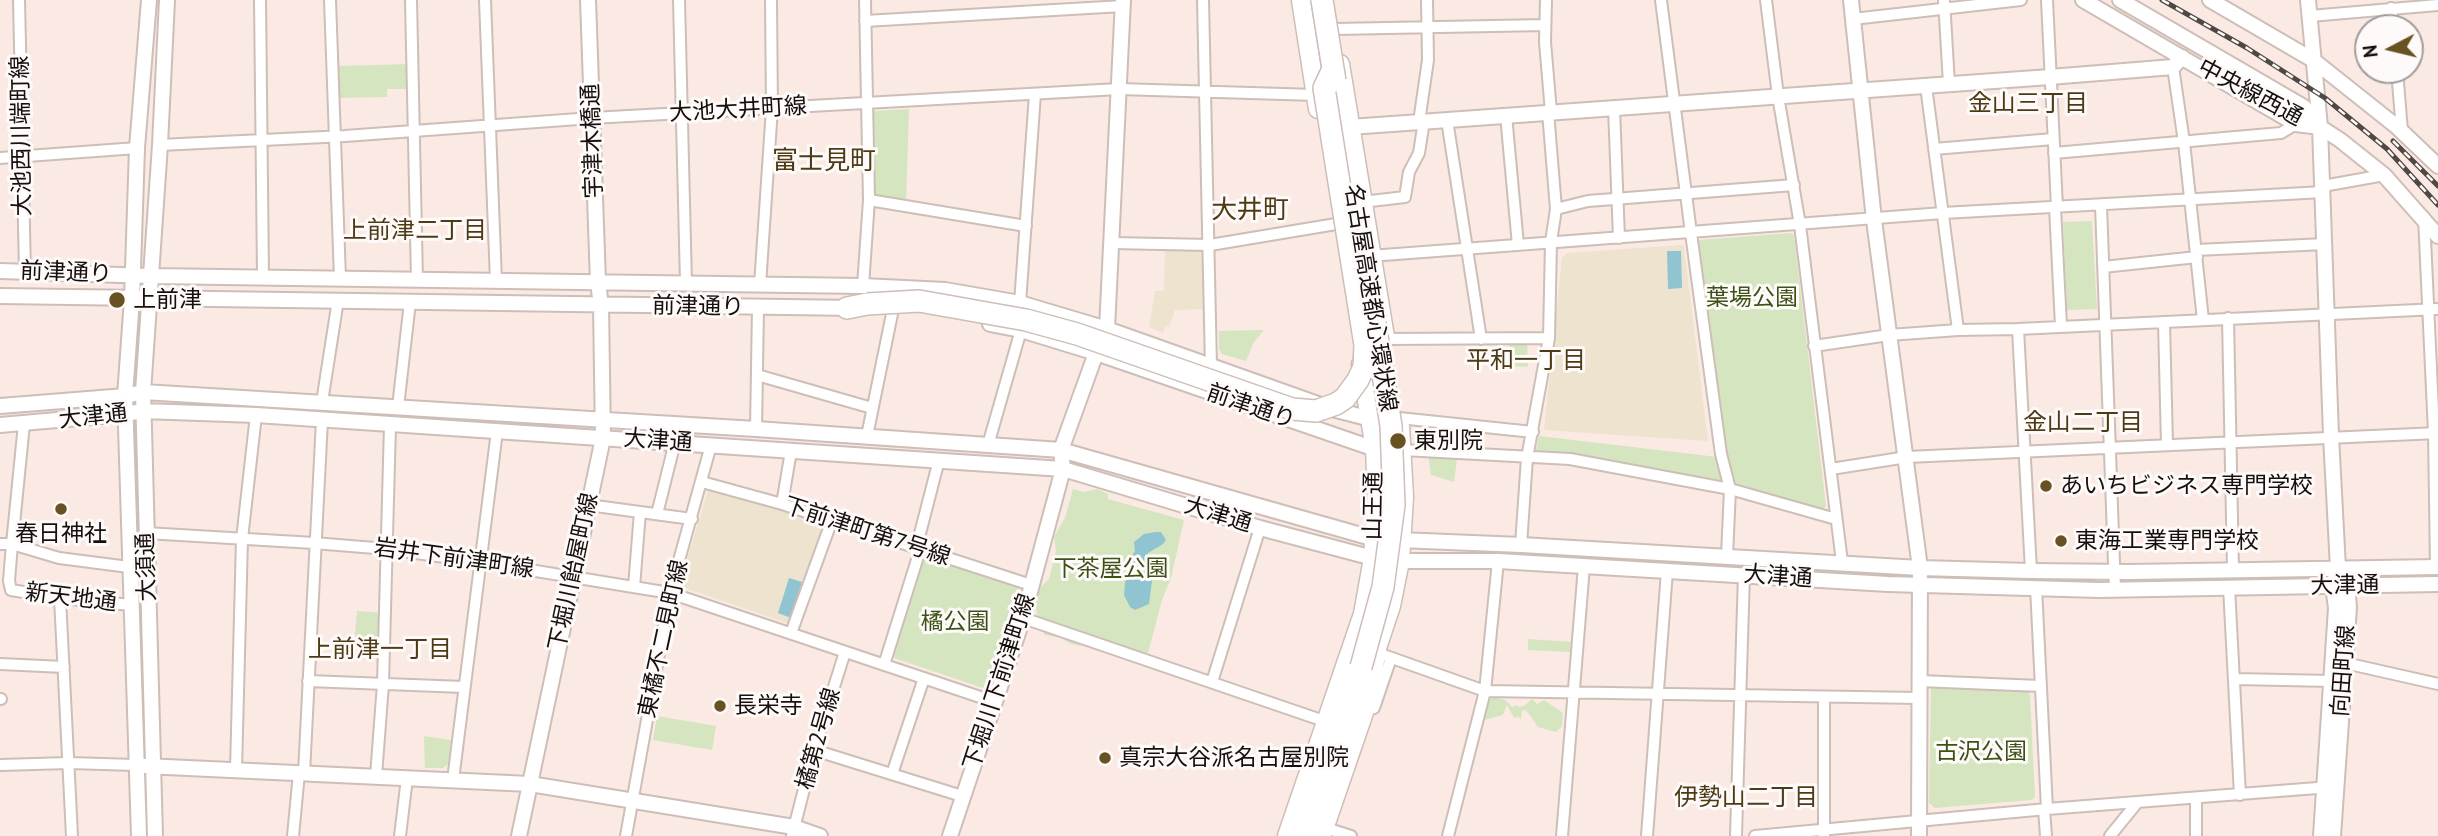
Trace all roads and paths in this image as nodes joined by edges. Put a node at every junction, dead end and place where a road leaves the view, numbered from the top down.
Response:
1 (19, 0) edge
2 (149, 0) edge
3 (167, 0) edge
4 (260, 0) edge
5 (330, 0) edge
6 (411, 0) edge
7 (485, 0) edge
8 (587, 0) edge
9 (679, 0) edge
10 (771, 0) edge
11 (865, 0) edge
12 (1203, 0) edge
13 (1301, 0) edge
14 (1322, 0) edge
15 (1330, 0) edge
16 (1426, 0) edge
17 (1546, 0) edge
18 (1661, 0) edge
19 (1766, 0) edge
20 (1851, 0) edge
21 (2021, 0) edge
22 (2048, 0) edge
23 (2083, 0) edge
24 (2120, 0) edge
25 (2210, 0) edge
26 (2308, 0) edge
27 (1123, 3) edge
28 (1944, 4) edge
29 (2438, 5) edge
30 (2391, 8) junction
31 (2392, 14) edge
32 (2310, 16) junction
33 (1853, 19) junction
34 (865, 21) junction
35 (1545, 25) junction
36 (1426, 27) junction
37 (1335, 29) junction
38 (2192, 41) junction
39 (2313, 60) junction
40 (2178, 62) junction
41 (1333, 69) junction
42 (2050, 77) junction
43 (1949, 84) junction
44 (2398, 84) edge
45 (1926, 86) junction
46 (1119, 89) junction
47 (1861, 90) junction
48 (1205, 93) junction
49 (1035, 94) junction
50 (1316, 95) junction
51 (1778, 96) junction
52 (867, 103) junction
53 (1674, 104) junction
54 (772, 108) junction
55 (1614, 108) junction
56 (1550, 112) junction
57 (682, 113) junction
58 (1506, 116) junction
59 (592, 118) junction
60 (1447, 120) junction
61 (1422, 121) junction
62 (2296, 124) junction
63 (491, 125) junction
64 (1350, 127) junction
65 (2320, 127) junction
66 (413, 131) junction
67 (2402, 131) junction
68 (336, 137) junction
69 (2053, 139) junction
70 (260, 141) junction
71 (2184, 142) junction
72 (160, 145) junction
73 (137, 148) junction
74 (1934, 149) junction
75 (2054, 153) junction
76 (22, 156) junction
77 (0, 158) edge
78 (2438, 166) edge
79 (2384, 175) junction
80 (1794, 185) junction
81 (2323, 189) junction
82 (1686, 193) junction
83 (1619, 198) junction
84 (869, 200) junction
85 (2191, 200) junction
86 (1362, 202) junction
87 (2101, 205) junction
88 (2056, 207) junction
89 (1556, 209) junction
90 (1943, 213) junction
91 (2424, 217) junction
92 (1874, 220) junction
93 (1336, 225) junction
94 (1800, 225) junction
95 (1026, 226) junction
96 (1690, 233) junction
97 (2438, 236) edge
98 (1619, 238) junction
99 (1551, 242) junction
100 (1112, 243) junction
101 (2325, 244) junction
102 (1210, 245) junction
103 (1517, 246) junction
104 (1467, 249) junction
105 (2196, 253) junction
106 (1370, 256) junction
107 (2103, 267) junction
108 (0, 271) edge
109 (24, 272) junction
110 (132, 275) junction
111 (151, 276) junction
112 (263, 276) junction
113 (340, 278) junction
114 (417, 280) junction
115 (496, 281) junction
116 (598, 282) junction
117 (686, 284) junction
118 (760, 285) junction
119 (0, 296) edge
120 (149, 298) junction
121 (132, 299) junction
122 (859, 299) junction
123 (338, 300) junction
124 (410, 302) junction
125 (1020, 303) junction
126 (601, 306) junction
127 (758, 308) junction
128 (893, 309) junction
129 (2432, 309) edge
130 (2327, 315) junction
131 (2228, 318) junction
132 (2203, 320) junction
133 (2164, 322) junction
134 (2105, 324) junction
135 (2061, 326) junction
136 (1107, 329) junction
137 (1021, 330) junction
138 (1958, 330) junction
139 (2018, 330) junction
140 (1889, 335) junction
141 (1549, 338) junction
142 (1385, 339) junction
143 (1481, 339) junction
144 (1814, 346) junction
145 (1096, 354) junction
146 (1211, 366) junction
147 (757, 375) junction
148 (143, 392) junction
149 (125, 396) junction
150 (322, 401) junction
151 (0, 407) edge
152 (398, 407) junction
153 (872, 408) junction
154 (143, 411) junction
155 (125, 414) junction
156 (256, 415) junction
157 (1399, 418) junction
158 (1371, 419) junction
159 (322, 420) junction
160 (603, 420) junction
161 (24, 424) junction
162 (0, 425) edge
163 (390, 425) junction
164 (756, 429) junction
165 (498, 431) junction
166 (1533, 432) junction
167 (2436, 433) edge
168 (867, 436) junction
169 (2331, 436) junction
170 (603, 438) junction
171 (2231, 441) junction
172 (675, 442) junction
173 (2166, 444) junction
174 (711, 445) junction
175 (988, 445) junction
176 (2109, 447) junction
177 (1375, 449) junction
178 (1061, 450) junction
179 (1403, 450) junction
180 (791, 451) junction
181 (2025, 451) junction
182 (1907, 457) junction
183 (1527, 458) junction
184 (939, 460) junction
185 (1063, 469) junction
186 (1831, 470) junction
187 (702, 482) junction
188 (1730, 489) junction
189 (782, 504) junction
190 (588, 505) junction
191 (640, 512) junction
192 (657, 514) junction
193 (692, 519) junction
194 (1836, 519) junction
195 (832, 520) junction
196 (1260, 528) junction
197 (146, 533) junction
198 (242, 538) junction
199 (1375, 539) junction
200 (1401, 540) junction
201 (314, 542) junction
202 (0, 544) edge
203 (12, 544) junction
204 (1521, 545) junction
205 (387, 549) junction
206 (918, 549) junction
207 (1727, 556) junction
208 (1373, 558) junction
209 (1400, 561) junction
210 (1498, 561) junction
211 (481, 562) junction
212 (1842, 562) junction
213 (1584, 566) junction
214 (130, 567) junction
215 (2437, 567) edge
216 (1920, 568) junction
217 (2338, 568) junction
218 (2233, 569) junction
219 (1667, 570) junction
220 (2031, 571) junction
221 (2115, 573) junction
222 (1744, 574) junction
223 (573, 576) junction
224 (1031, 584) junction
225 (2438, 584) edge
226 (1921, 585) junction
227 (2340, 586) junction
228 (634, 587) junction
229 (2036, 587) junction
230 (2229, 587) junction
231 (2115, 590) junction
232 (670, 593) junction
233 (60, 598) junction
234 (131, 605) junction
235 (1023, 618) junction
236 (791, 633) junction
237 (845, 652) junction
238 (1383, 655) junction
239 (2345, 663) junction
240 (0, 664) edge
241 (884, 665) junction
242 (64, 667) junction
243 (924, 678) junction
244 (2235, 679) junction
245 (309, 681) junction
246 (1920, 681) junction
247 (2331, 681) junction
248 (1212, 682) junction
249 (383, 684) junction
250 (2438, 684) edge
251 (2040, 686) junction
252 (464, 687) junction
253 (1485, 691) junction
254 (1575, 694) junction
255 (1657, 694) junction
256 (1739, 696) junction
257 (1824, 697) junction
258 (1919, 698) junction
259 (995, 702) junction
260 (1327, 722) junction
261 (814, 750) junction
262 (69, 763) junction
263 (0, 765) edge
264 (136, 765) junction
265 (153, 766) junction
266 (236, 770) junction
267 (301, 773) junction
268 (892, 774) junction
269 (376, 776) junction
270 (407, 778) junction
271 (453, 780) junction
272 (530, 785) junction
273 (2330, 787) junction
274 (2240, 795) junction
275 (962, 796) junction
276 (2196, 799) junction
277 (632, 801) junction
278 (2136, 804) junction
279 (2045, 809) junction
280 (1919, 828) edge
281 (793, 832) edge
282 (1824, 832) edge
283 (1328, 834) edge
284 (72, 836) edge
285 (139, 836) edge
286 (155, 836) edge
287 (293, 836) edge
288 (400, 836) edge
289 (519, 836) edge
290 (626, 836) edge
291 (820, 836) edge
292 (950, 836) edge
293 (1287, 836) edge
294 (1303, 836) edge
295 (1314, 836) edge
296 (1351, 836) edge
297 (1448, 836) edge
298 (1562, 836) edge
299 (1647, 836) edge
300 (1736, 836) edge
301 (1755, 836) edge
302 (2046, 836) edge
303 (2110, 836) edge
304 (2196, 836) edge
305 (2321, 836) edge
306 (2333, 836) edge

1 - 76 street, 大池西川端町線
2 - 73 street
3 - 72 street
4 - 70 street
5 - 68 street
6 - 66 street
7 - 63 street
8 - 59 street, 宇津木橋通
9 - 57 street
10 - 54 street
11 - 34 street
12 - 48 street
13 - 50 main road, 山王通
14 - 41 highway, 名古屋高速都心環状線, bridge
15 - 37 main road, 山王通
16 - 36 street
17 - 35 street
18 - 53 street
19 - 51 street
20 - 33 street
21 - 28 street
22 - 42 street
23 - 40 street, 中央線西通
24 - 38 street, 中央線西通
25 - 39 street
26 - 32 street, 向田町線
27 - 34 street
27 - 46 street
28 - 33 street
28 - 43 street
29 - 30 street
30 - 31 street
30 - 32 street
32 - 39 street, 向田町線
33 - 47 street
34 - 52 street
35 - 36 street
35 - 56 street
36 - 37 street
36 - 61 street
37 - 64 main road, 山王通
38 - 40 street
38 - 65 street, 中央線西通
39 - 65 street, 向田町線
39 - 67 street
40 - 42 street
40 - 62 street, 中央線西通
40 - 71 street
41 - 122 highway, bridge
41 - 294 highway, 名古屋高速都心環状線, bridge
42 - 43 street
42 - 69 street
43 - 45 street
44 - 67 street
45 - 47 street
45 - 74 street
46 - 48 street, 大池大井町線
46 - 49 street, 大池大井町線
46 - 100 street
47 - 51 street
47 - 92 street
48 - 50 street, 大池大井町線
48 - 102 street
49 - 52 street, 大池大井町線
49 - 95 street
50 - 64 street
50 - 93 main road, 山王通
51 - 53 street
51 - 80 street
52 - 54 street, 大池大井町線
52 - 84 street
53 - 55 street
53 - 82 street
54 - 57 street, 大池大井町線
54 - 118 street
55 - 56 street
55 - 83 street
56 - 58 street
56 - 89 street
57 - 59 street, 大池大井町線
57 - 117 street
58 - 60 street
58 - 103 street
59 - 63 street, 大池大井町線
59 - 116 street, 宇津木橋通
60 - 61 street
60 - 104 street
61 - 64 street
61 - 86 street
62 - 65 street, 中央線西通
62 - 71 street
63 - 66 street, 大池大井町線
63 - 115 street
64 - 86 main road, 山王通
65 - 79 street
65 - 81 street, 向田町線
66 - 68 street, 大池大井町線
66 - 114 street
67 - 78 street
68 - 70 street, 大池大井町線
68 - 113 street
69 - 74 street
69 - 75 street
70 - 72 street, 大池大井町線
70 - 112 street
71 - 75 street
71 - 85 street
72 - 111 street
73 - 76 street
73 - 110 street
74 - 90 street
75 - 88 street
76 - 77 street
76 - 109 street, 大池西川端町線
79 - 81 street
79 - 91 street
80 - 82 street
80 - 94 street
81 - 85 street
81 - 101 street, 向田町線
82 - 83 street
82 - 96 street
83 - 89 street
83 - 98 street
84 - 95 street
84 - 122 street
85 - 87 street
85 - 105 street
86 - 106 main road, 山王通
87 - 88 street
87 - 107 street
88 - 90 street
88 - 135 street
89 - 99 street
90 - 92 street
90 - 138 street
91 - 97 street
91 - 129 street
92 - 94 street
92 - 140 street
93 - 102 street
93 - 158 main road, 山王通
94 - 96 street
94 - 144 street
95 - 125 street
96 - 98 street
96 - 188 street
98 - 99 street
99 - 103 street
99 - 141 street
100 - 102 street
100 - 136 street
101 - 105 street
101 - 130 street, 向田町線
102 - 146 street
103 - 104 street
104 - 106 street
104 - 143 street
105 - 107 street
105 - 132 street
106 - 142 main road, 山王通
107 - 134 street
108 - 109 street, 前津通り
109 - 110 street, 前津通り
110 - 111 street, 前津通り
110 - 121 street, 大須通
111 - 112 street, 前津通り
111 - 120 street, 大須通
112 - 113 street, 前津通り
113 - 114 street, 前津通り
114 - 115 street, 前津通り
115 - 116 street, 前津通り
116 - 117 street, 前津通り
116 - 126 street, 宇津木橋通
117 - 118 street, 前津通り
118 - 122 street, 前津通り
119 - 121 street, 前津通り
120 - 121 street, 前津通り
120 - 123 street, 前津通り
120 - 148 street, 大須通
121 - 149 street, 大須通
122 - 125 street, 前津通り
122 - 127 street, 前津通り
122 - 128 street, 前津通り
123 - 124 street, 前津通り
123 - 150 street
124 - 126 street, 前津通り
124 - 152 street
125 - 136 street, 前津通り
126 - 127 street, 前津通り
126 - 160 street, 下堀川飴屋町線
127 - 147 street
128 - 137 street, 前津通り
128 - 153 street
129 - 130 street
129 - 167 street
130 - 131 street
130 - 169 street, 向田町線
131 - 132 street
131 - 171 street
132 - 133 street
133 - 134 street
133 - 173 street
134 - 135 street
134 - 176 street
135 - 139 street
136 - 145 street, 下堀川下前津町線
136 - 146 street, 前津通り
137 - 145 street, 前津通り
137 - 175 street
138 - 139 street
138 - 140 street
139 - 181 street
140 - 144 street
140 - 182 street
141 - 143 street
141 - 166 street
142 - 143 street
142 - 157 main road, 山王通
144 - 186 street
145 - 177 street, 前津通り
145 - 178 street, 下堀川下前津町線
146 - 158 street, 前津通り
147 - 153 street
147 - 164 street
148 - 149 street, 大津通
148 - 150 street, 大津通
148 - 154 street, 大須通
149 - 151 street, 大津通
149 - 155 street, 大須通
150 - 152 street, 大津通
152 - 160 street, 大津通
153 - 168 street
154 - 155 street, 大津通
154 - 156 street, 大津通
154 - 197 street, 大須通
155 - 161 street, 大津通
155 - 214 street, 大須通
156 - 159 street, 大津通
156 - 198 street
157 - 166 street
157 - 179 main road, 山王通
158 - 177 main road, 山王通
159 - 163 street, 大津通
159 - 201 street
160 - 164 street, 大津通
160 - 170 street, 下堀川飴屋町線
161 - 162 street, 大津通
161 - 203 street
163 - 165 street, 大津通
163 - 205 street
164 - 168 street, 大津通
165 - 170 street, 大津通
165 - 211 street
166 - 183 street
167 - 169 street
167 - 215 street
168 - 175 street, 大津通
169 - 171 street
169 - 217 street, 向田町線
170 - 172 street, 大津通
170 - 190 street, 下堀川飴屋町線
171 - 173 street
171 - 218 street
172 - 174 street, 大津通
172 - 192 street
173 - 176 street
174 - 180 street, 大津通
174 - 187 street, 東橘不二見町線
175 - 178 street, 大津通
176 - 181 street
176 - 221 street
177 - 199 main road, 山王通
178 - 185 street, 下堀川下前津町線
178 - 199 street, 大津通
179 - 183 street
179 - 200 main road, 山王通
180 - 184 street, 大津通
180 - 189 street
181 - 182 street
181 - 220 street
182 - 186 street
182 - 216 street
183 - 188 street
183 - 204 street
184 - 185 street, 大津通
184 - 206 street
185 - 196 street, 大津通
185 - 224 street, 下堀川下前津町線
186 - 194 street
187 - 189 street, 下前津町第7号線
187 - 193 street, 東橘不二見町線
188 - 194 street
188 - 207 street
189 - 195 street, 下前津町第7号線
190 - 191 street
190 - 223 street, 下堀川飴屋町線
191 - 192 street
191 - 228 street
192 - 193 street
193 - 232 street, 東橘不二見町線
194 - 212 street
195 - 206 street, 下前津町第7号線
195 - 236 street
196 - 208 street, 大津通
196 - 248 street
197 - 198 street, 岩井下前津町線
197 - 265 street, 大須通
198 - 201 street, 岩井下前津町線
198 - 266 street
199 - 200 street, 大津通
199 - 208 main road, 山王通
200 - 204 street, 大津通
200 - 209 main road, 山王通
201 - 205 street, 岩井下前津町線
201 - 245 street
202 - 203 street
203 - 214 street
203 - 233 street, 新天地通
204 - 207 street, 大津通
205 - 211 street, 岩井下前津町線
205 - 249 street
206 - 224 street, 下前津町第7号線
206 - 241 street
207 - 212 street, 大津通
208 - 209 street, 大津通
208 - 260 main road, 山王通
209 - 210 street, 大津通
209 - 238 main road, 山王通
210 - 213 street, 大津通
210 - 253 street
211 - 223 street, 岩井下前津町線
211 - 252 street
212 - 216 street, 大津通
213 - 219 street, 大津通
213 - 254 street
214 - 234 street, 大須通
215 - 217 street, 大津通
216 - 220 street, 大津通
216 - 226 street
217 - 218 street, 大津通
217 - 227 street, 向田町線
218 - 221 street, 大津通
219 - 222 street, 大津通
219 - 255 street
220 - 221 street, 大津通
221 - 231 street
222 - 226 street, 大津通
222 - 256 street
223 - 228 street, 岩井下前津町線
223 - 272 street, 下堀川飴屋町線
224 - 235 street, 下堀川下前津町線
225 - 227 street, 大津通
226 - 229 street, 大津通
226 - 246 street
227 - 230 street, 大津通
227 - 239 street, 向田町線
227 - 247 street, 向田町線
228 - 232 street, 岩井下前津町線
229 - 231 street, 大津通
229 - 251 street
230 - 231 street, 大津通
230 - 244 street
232 - 236 street, 岩井下前津町線
232 - 277 street, 東橘不二見町線
233 - 234 street, 新天地通
233 - 242 street
234 - 264 street, 大須通
235 - 248 street
235 - 259 street, 下堀川下前津町線
236 - 237 street, 岩井下前津町線
237 - 241 street, 岩井下前津町線
237 - 261 street, 橘第2号線
238 - 253 street
238 - 283 street, 山王通
238 - 283 highway
238 - 295 main road, 山王通
239 - 250 street
239 - 273 street, 向田町線
240 - 242 street
241 - 243 street, 岩井下前津町線
242 - 262 street
243 - 259 street, 岩井下前津町線
243 - 268 street
244 - 247 street
244 - 274 street
245 - 249 street
245 - 267 street
246 - 251 street
246 - 258 street
247 - 273 street, 向田町線
248 - 260 street
249 - 252 street
249 - 269 street
251 - 279 street
252 - 271 street
253 - 254 street
253 - 297 street
254 - 255 street
254 - 298 street
255 - 256 street
255 - 299 street
256 - 257 street
256 - 300 street
257 - 258 street
257 - 282 street
258 - 280 street
259 - 275 street, 下堀川下前津町線
260 - 293 main road, 山王通
261 - 268 street
261 - 281 street, 橘第2号線
262 - 263 street
262 - 264 street
262 - 284 street
264 - 265 street
264 - 285 street, 大須通
265 - 266 street
265 - 286 street, 大須通
266 - 267 street
267 - 269 street
267 - 287 street
268 - 275 street
269 - 270 street
270 - 271 street
270 - 288 street
271 - 272 street
272 - 277 street
272 - 289 street, 下堀川飴屋町線
273 - 274 street
273 - 305 street, 向田町線
273 - 306 street, 向田町線
274 - 276 street
275 - 292 street, 下堀川下前津町線
276 - 278 street
276 - 304 street
277 - 281 street
277 - 290 street, 東橘不二見町線
278 - 279 street
278 - 303 street
279 - 280 street
279 - 302 street
280 - 282 street
281 - 291 street
282 - 301 street
283 - 296 street

